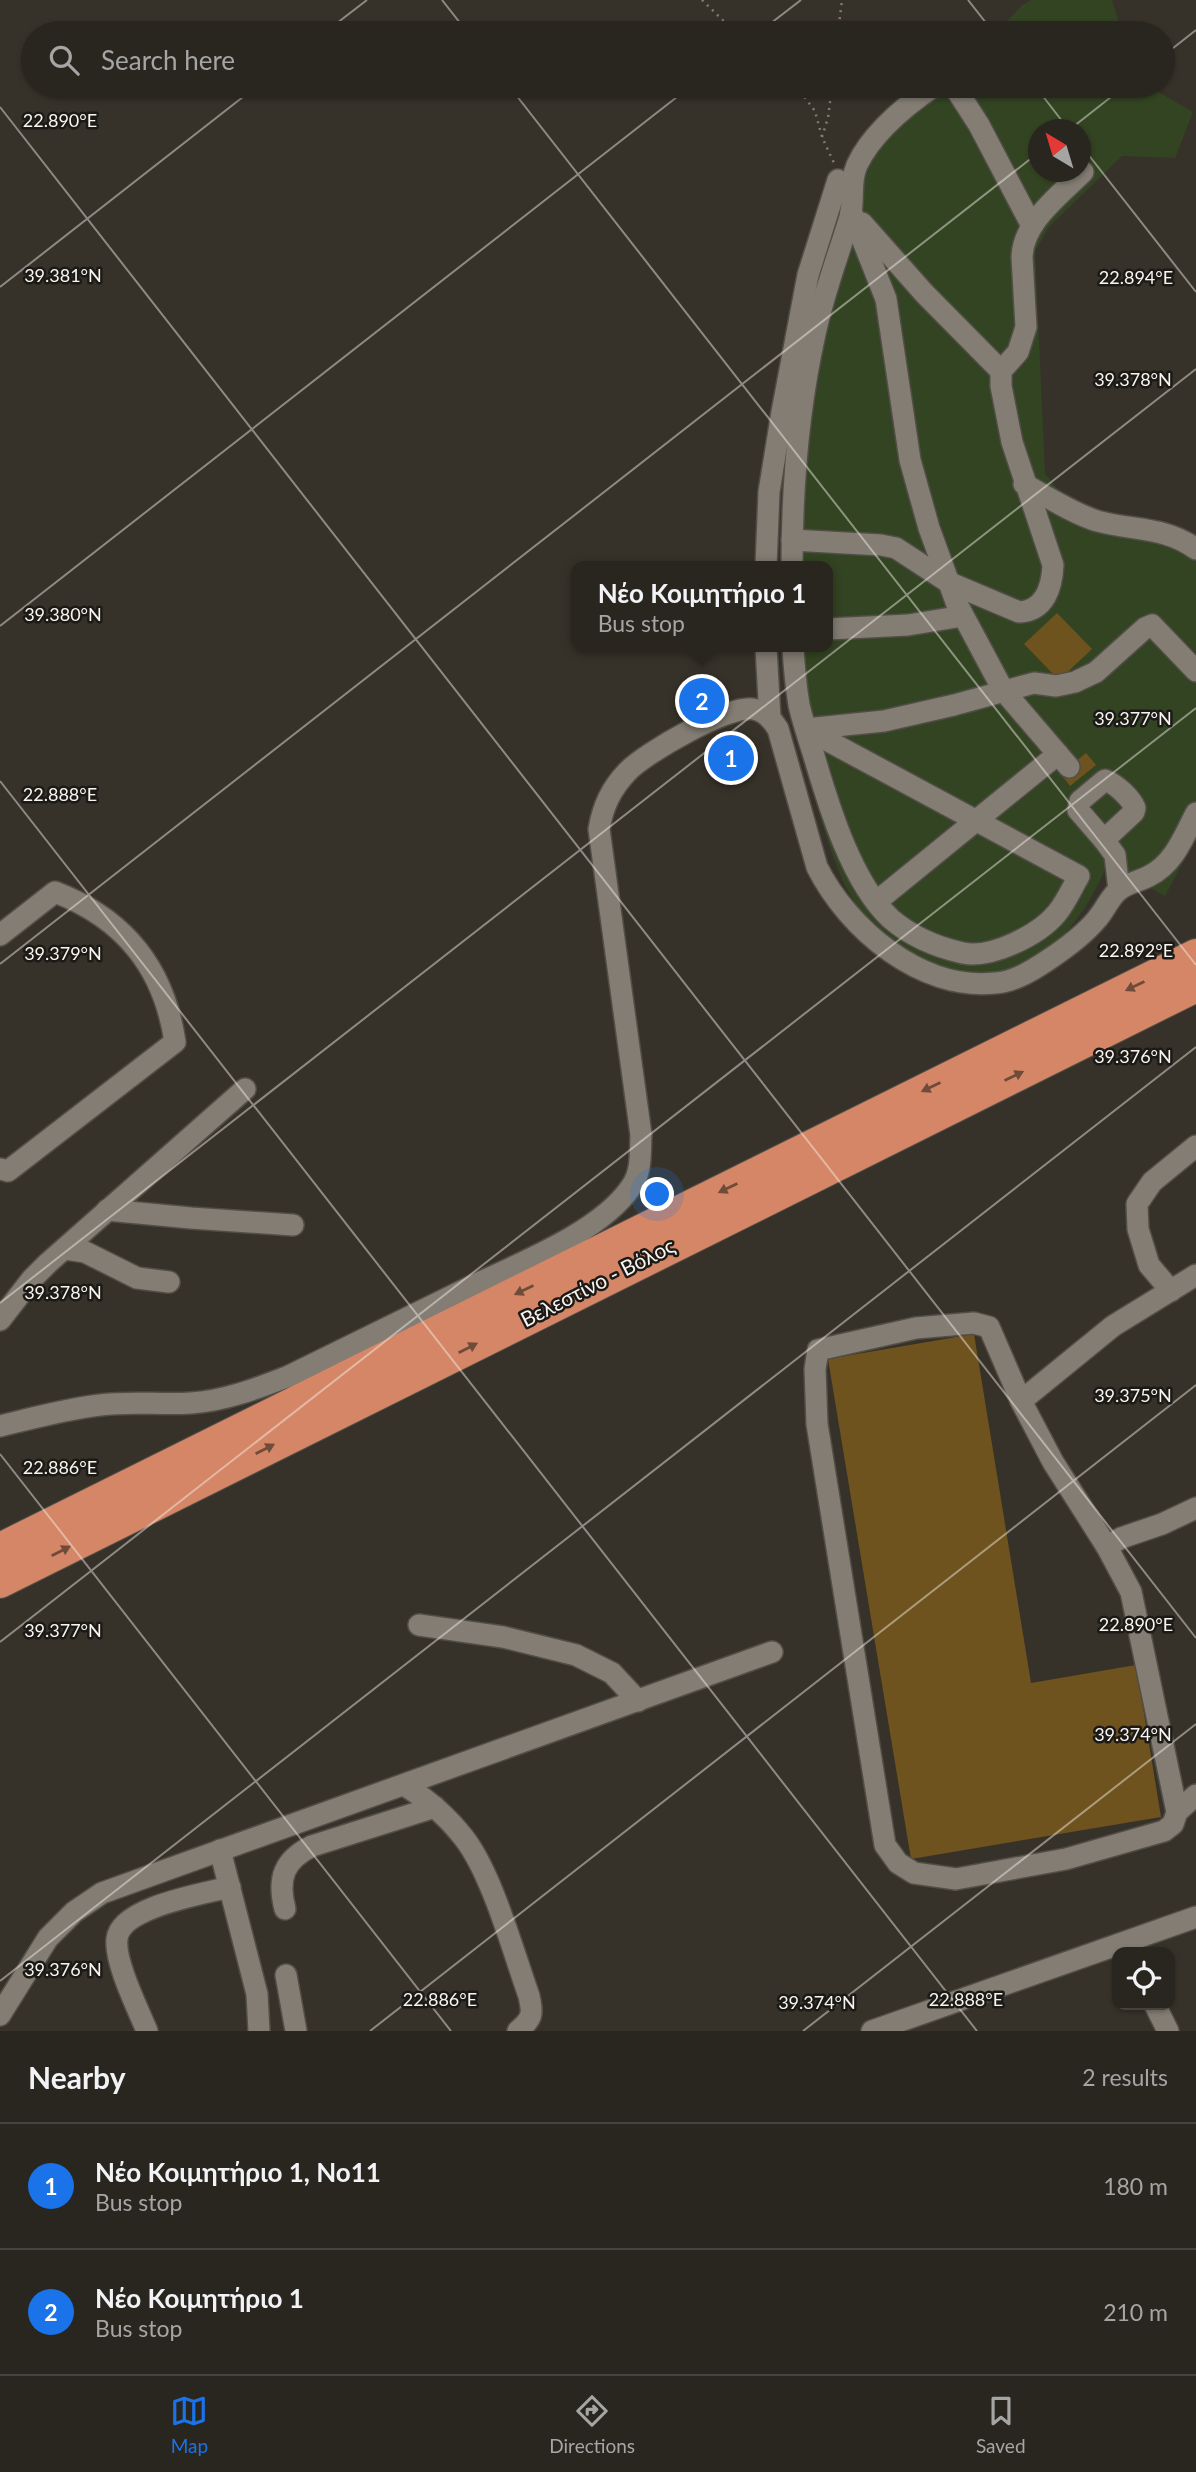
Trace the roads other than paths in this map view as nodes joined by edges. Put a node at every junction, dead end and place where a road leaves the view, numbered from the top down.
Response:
1 (917, 98) edge
2 (962, 98) edge
3 (838, 180) road end
4 (1074, 182) edge
5 (851, 211) junction
6 (1032, 226) junction
7 (1001, 371) junction
8 (1024, 484) junction
9 (792, 540) junction
10 (1196, 550) edge
11 (766, 561) edge
12 (792, 561) edge
13 (948, 582) junction
14 (963, 616) junction
15 (833, 629) edge
16 (766, 652) edge
17 (794, 652) edge
18 (1196, 671) edge
19 (1003, 690) junction
20 (770, 718) junction
21 (806, 729) junction
22 (1074, 773) junction
23 (1196, 813) edge
24 (975, 821) junction
25 (1104, 840) junction
26 (1119, 890) junction
27 (876, 902) junction
28 (0, 935) edge
29 (1196, 955) edge
30 (1196, 986) edge
31 (245, 1089) dead end
32 (1196, 1146) edge
33 (0, 1169) edge
34 (107, 1210) junction
35 (293, 1225) dead end
36 (65, 1249) junction
37 (1196, 1275) edge
38 (169, 1282) dead end
39 (1171, 1291) junction
40 (0, 1320) edge
41 (1021, 1401) junction
42 (0, 1426) edge
43 (1196, 1508) edge
44 (1107, 1547) junction
45 (0, 1549) edge
46 (0, 1582) edge
47 (419, 1625) dead end
48 (772, 1652) dead end
49 (638, 1701) junction
50 (404, 1785) junction
51 (1196, 1795) edge
52 (435, 1807) junction
53 (1177, 1812) junction
54 (220, 1850) junction
55 (230, 1887) junction
56 (285, 1909) dead end
57 (1196, 1917) edge
58 (1127, 1947) edge
59 (1112, 1952) edge
60 (286, 1975) dead end
61 (1158, 2010) edge
62 (0, 2015) edge
63 (147, 2031) edge
64 (259, 2031) edge
65 (296, 2031) edge
66 (518, 2031) edge
67 (872, 2031) edge
68 (1168, 2031) edge

1 - 5 street
2 - 6 street
3 - 11 street
4 - 6 street
5 - 7 street
5 - 9 street
5 - 13 street
6 - 7 street
7 - 8 street
8 - 10 street
8 - 13 street
9 - 12 street
9 - 13 street
13 - 14 street
14 - 15 street
14 - 19 street
16 - 20 street
17 - 21 street
18 - 19 street
19 - 21 street
19 - 22 street
20 - 26 street
20 - 42 street
21 - 24 street
21 - 27 street
22 - 24 street
22 - 25 street
22 - 25 street
23 - 26 street
24 - 27 street
24 - 27 street
25 - 26 street
28 - 33 street
29 -> 45 highway, Βελεστίνο - Βόλος
46 -> 30 highway, Βελεστίνο - Βόλος
31 - 34 street
32 - 39 street
34 - 35 street
34 - 36 street
36 - 38 street
36 - 40 street
37 - 39 street
39 - 41 street
41 - 44 street
41 - 53 street
43 - 44 street
44 - 53 street
47 - 49 street
48 - 49 street
49 - 50 street
50 - 52 street
50 - 54 street
51 - 53 street
52 - 56 street
52 - 66 street
54 - 55 street
54 - 62 street
55 - 63 street
55 - 64 street
57 - 58 street
59 - 67 street
60 - 65 street
61 - 68 street

